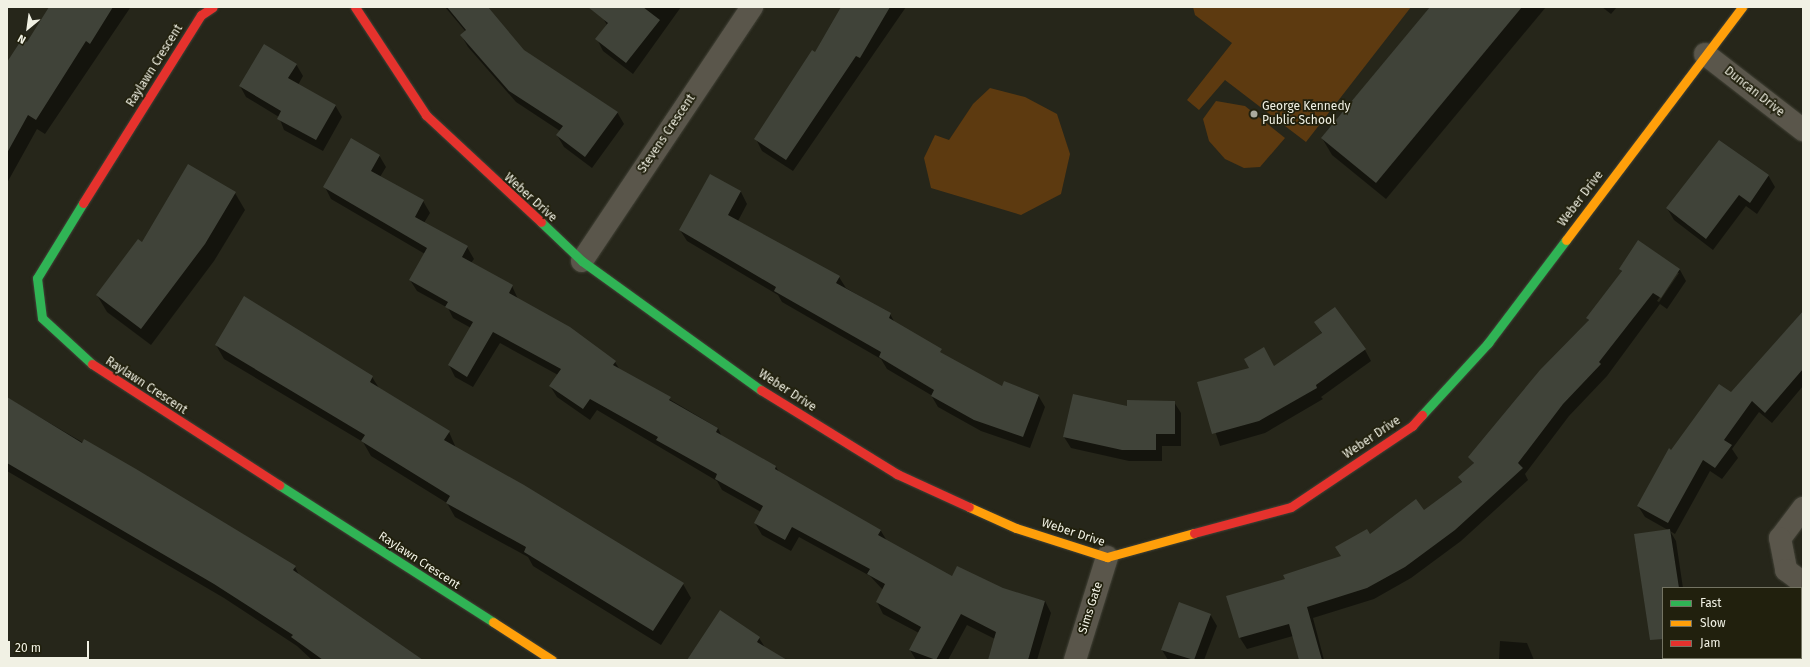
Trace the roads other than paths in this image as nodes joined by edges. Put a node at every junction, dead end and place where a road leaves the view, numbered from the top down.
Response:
1 (213, 7) edge
2 (356, 7) edge
3 (752, 7) edge
4 (1742, 7) edge
5 (1705, 54) junction
6 (1803, 130) edge
7 (582, 261) junction
8 (1803, 508) edge
9 (1107, 557) junction
10 (1803, 583) edge
11 (552, 660) edge
12 (1074, 660) edge

1 - 11 street, Raylawn Crescent
2 - 7 street, Weber Drive
3 - 7 street, Stevens Crescent
4 - 5 street, Weber Drive
5 - 6 street, Duncan Drive
5 - 9 street, Weber Drive
7 - 9 street, Weber Drive
8 - 10 street
9 - 12 street, Sims Gate

